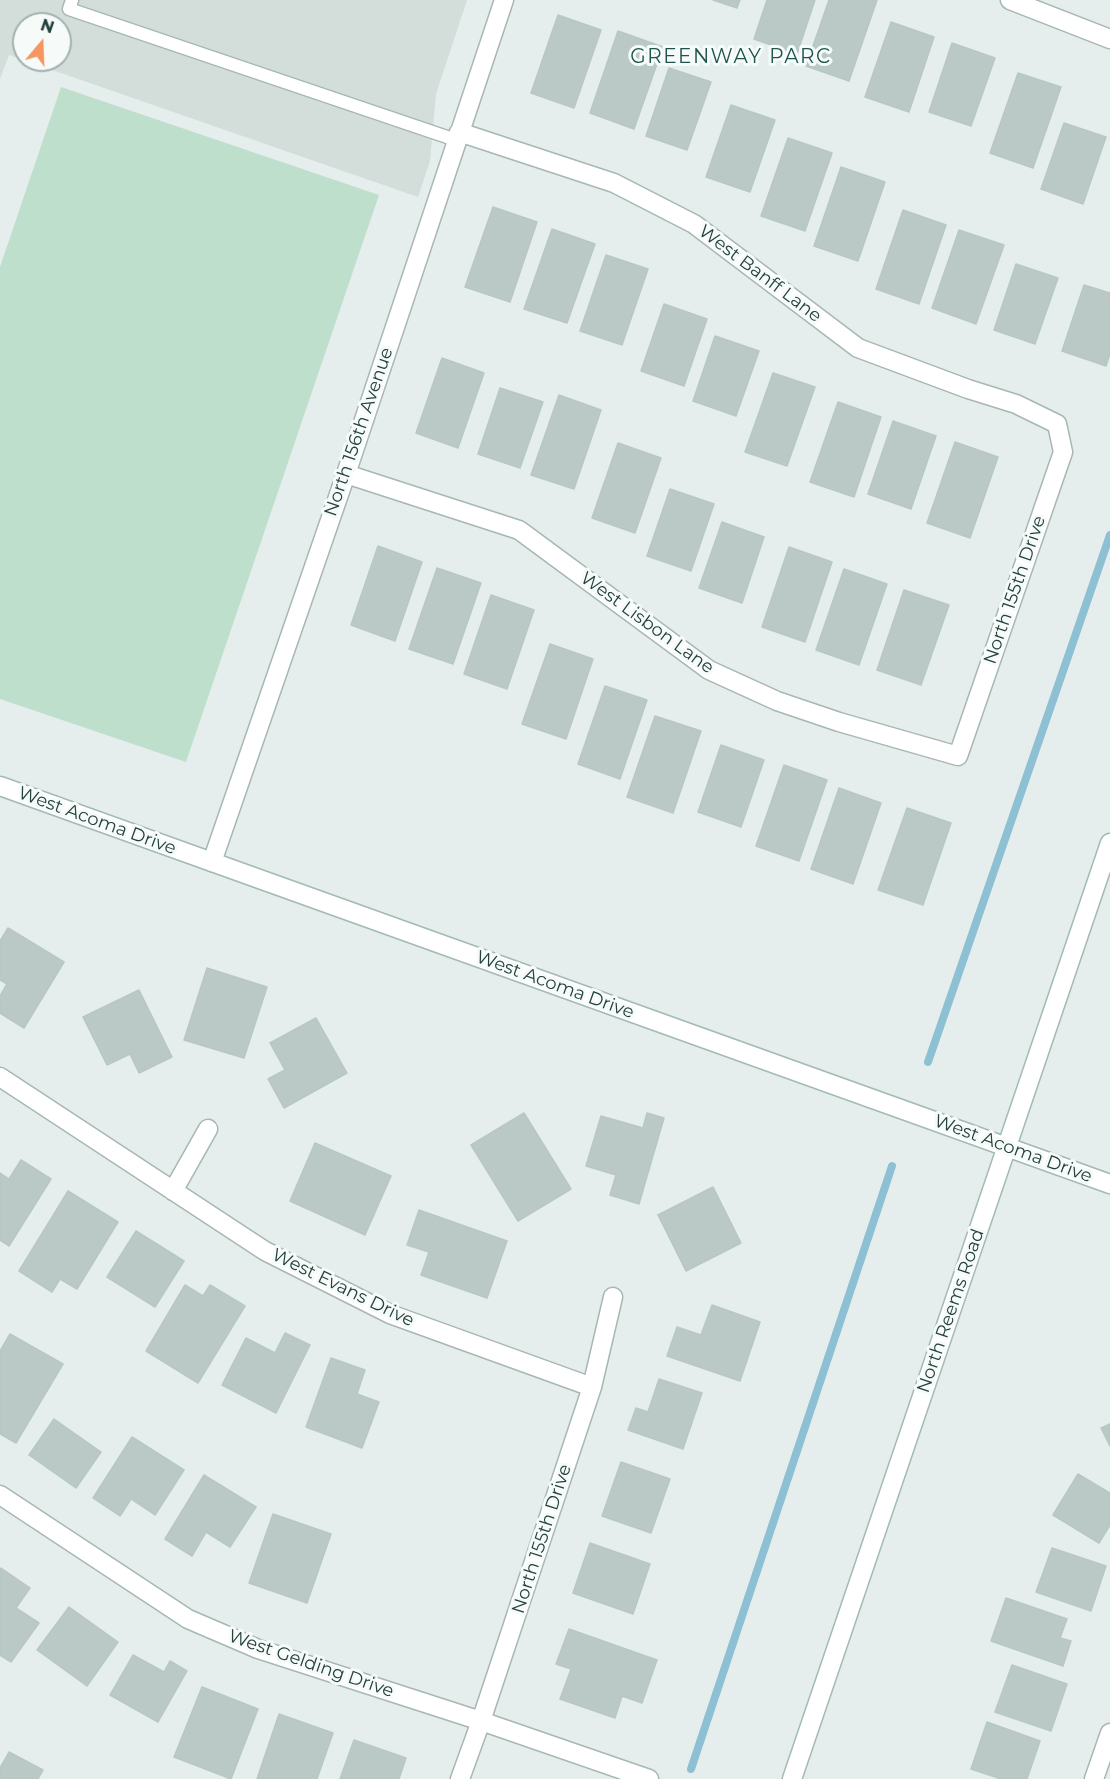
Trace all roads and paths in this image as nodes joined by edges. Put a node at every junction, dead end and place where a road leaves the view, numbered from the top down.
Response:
1 (72, 0) edge
2 (504, 0) edge
3 (1010, 0) edge
4 (1110, 39) edge
5 (458, 136) junction
6 (1057, 424) joint
7 (345, 474) junction
8 (958, 756) joint
9 (0, 786) edge
10 (1110, 843) edge
11 (212, 862) junction
12 (0, 1077) edge
13 (208, 1129) dead end
14 (1007, 1146) junction
15 (1110, 1184) edge
16 (172, 1191) junction
17 (613, 1297) dead end
18 (592, 1387) junction
19 (0, 1495) edge
20 (481, 1721) junction
21 (1110, 1733) edge
22 (460, 1779) edge
23 (649, 1779) edge
24 (792, 1779) edge
25 (1094, 1779) edge

1 - 5 lane
2 - 5 street, North 156th Avenue
3 - 4 street
5 - 6 street, West Banff Lane
5 - 7 street, North 156th Avenue
6 - 8 street, North 155th Drive
7 - 8 street, West Lisbon Lane
7 - 11 street, North 156th Avenue
9 - 11 street, West Acoma Drive
10 - 14 street, North Reems Road
11 - 14 street, West Acoma Drive
12 - 16 street, West Evans Drive
13 - 16 street
14 - 15 street, West Acoma Drive
14 - 24 street, North Reems Road
16 - 18 street, West Evans Drive
17 - 18 street, North 155th Drive
18 - 20 street, North 155th Drive
19 - 20 street, West Gelding Drive
20 - 22 street, North 155th Drive
20 - 23 street, West Gelding Drive
21 - 25 street

